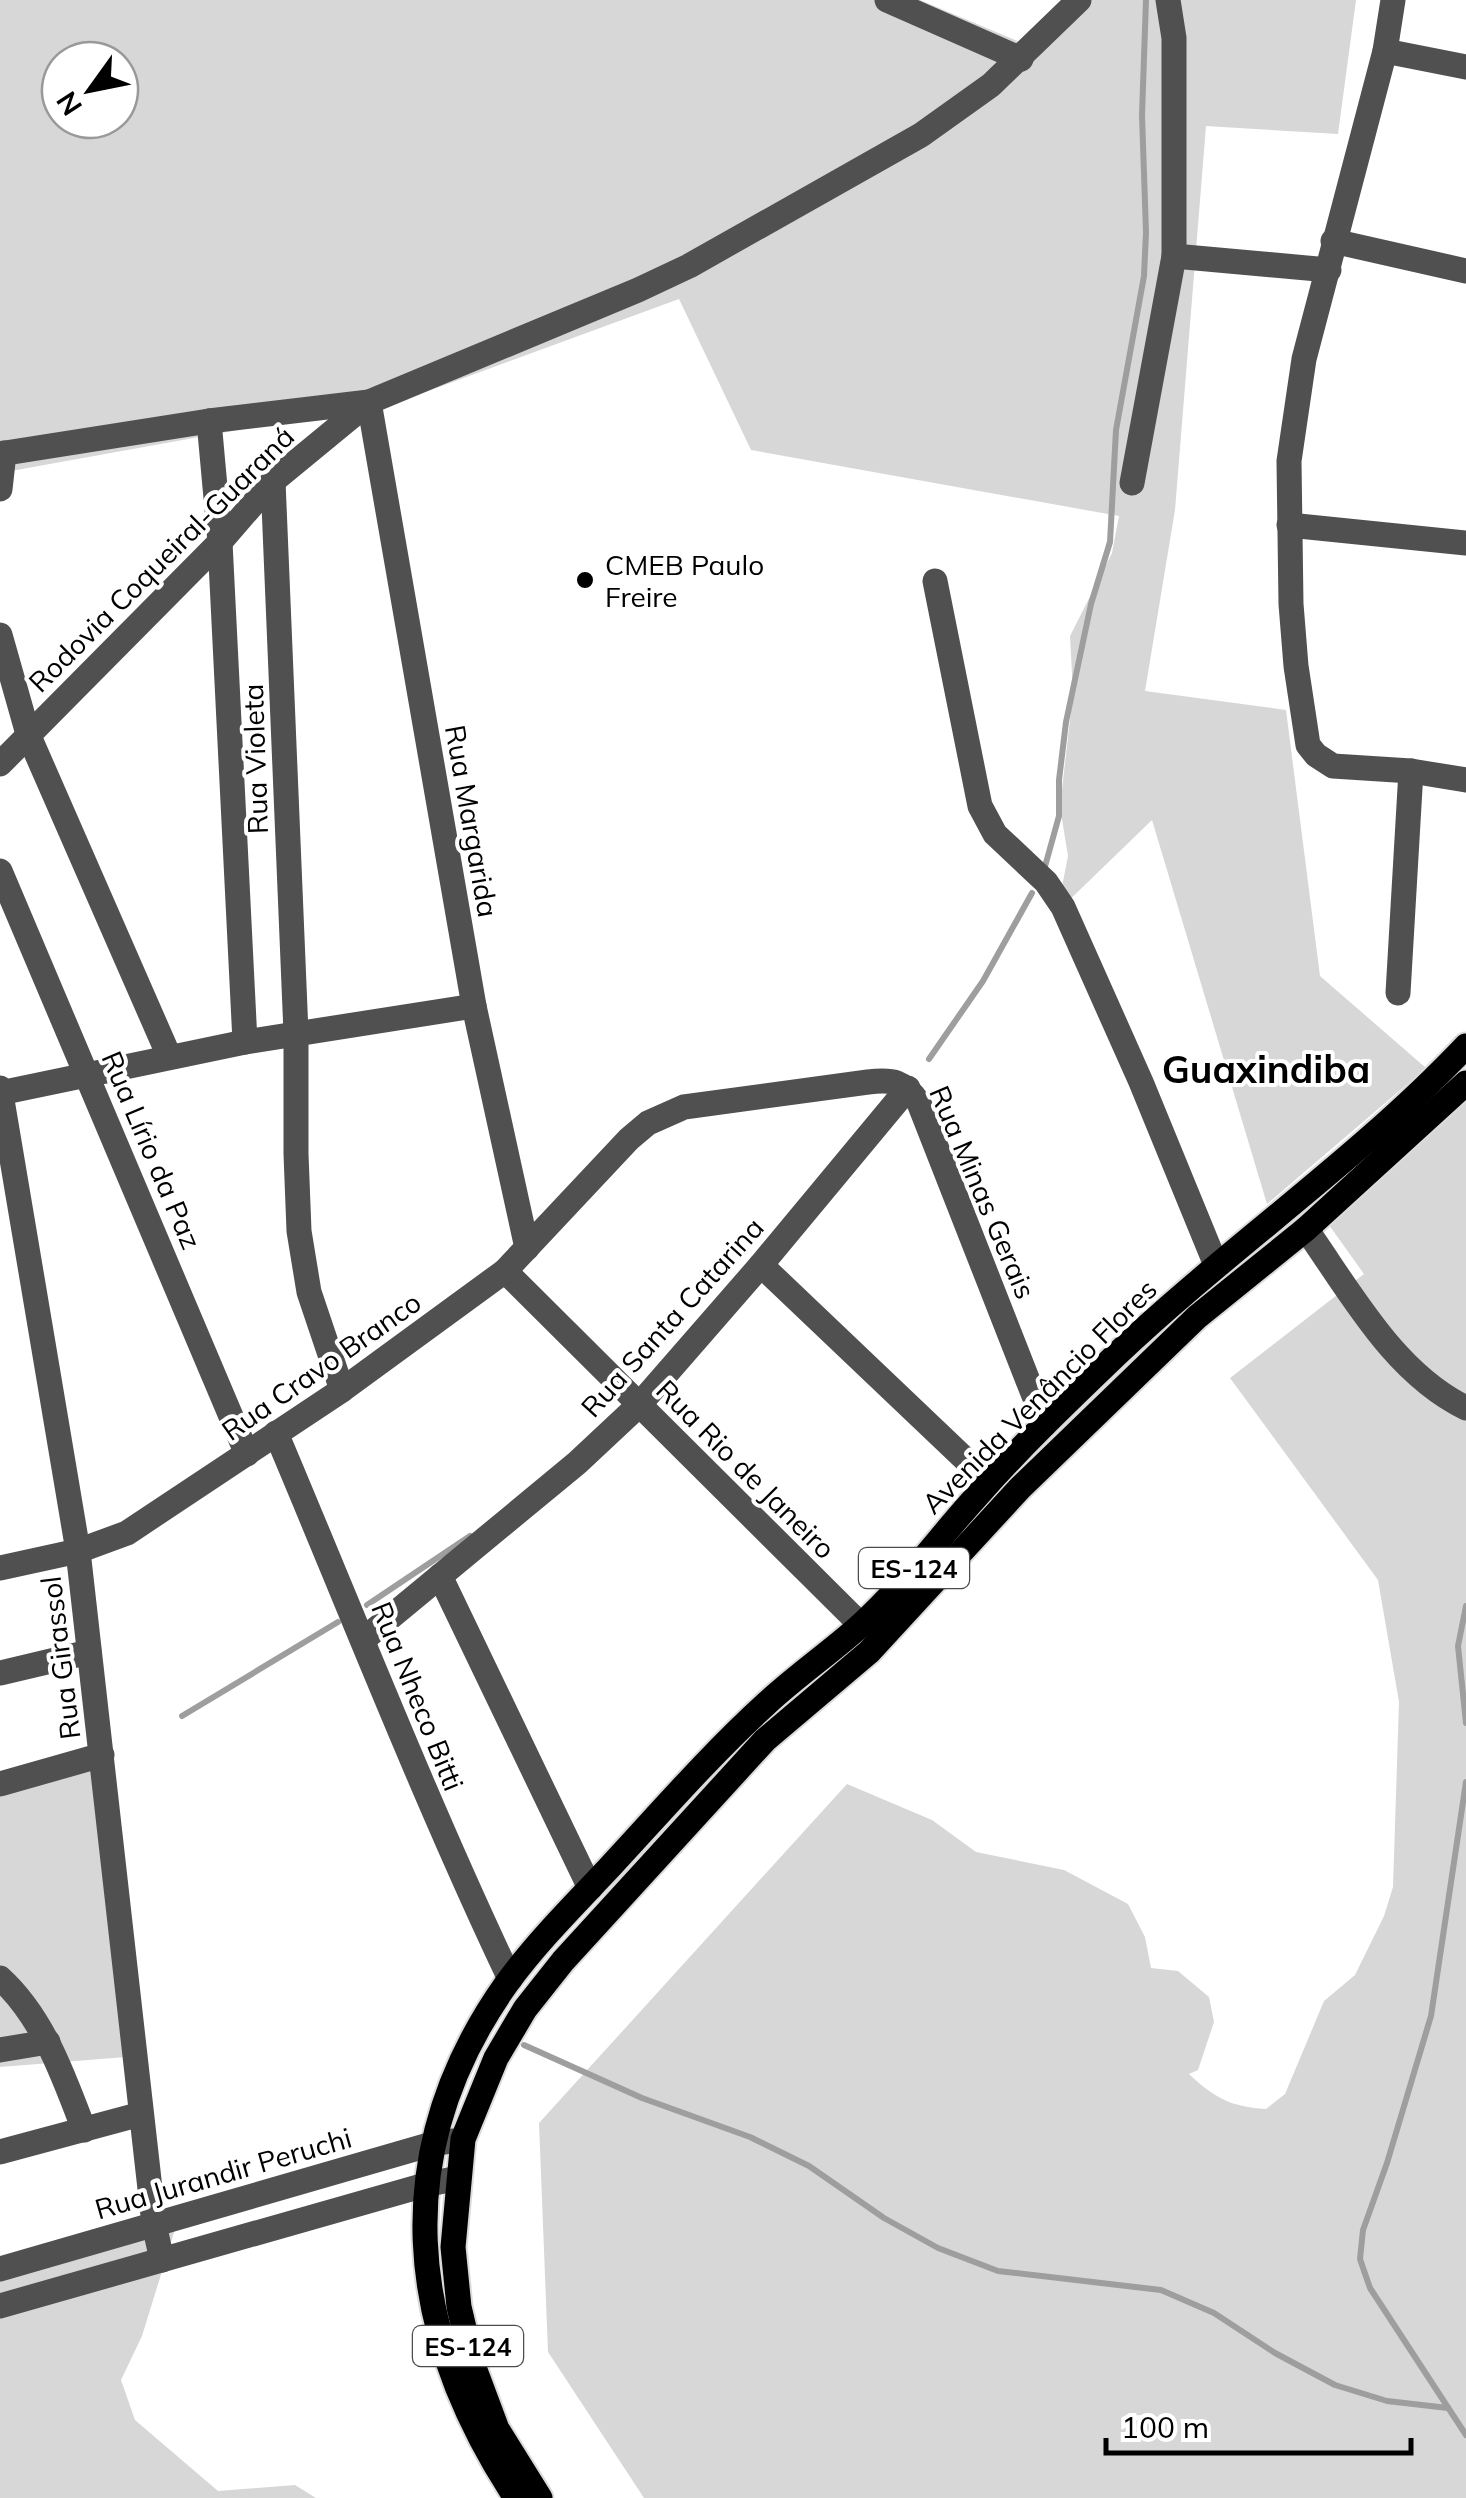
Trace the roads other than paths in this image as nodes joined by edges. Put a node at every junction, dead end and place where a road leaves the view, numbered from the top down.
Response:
1 (887, 0) edge
2 (1079, 0) edge
3 (1168, 0) edge
4 (1393, 0) edge
5 (1385, 51) junction
6 (1021, 59) junction
7 (1466, 67) edge
8 (1333, 241) junction
9 (1174, 256) junction
10 (1329, 270) junction
11 (1466, 270) edge
12 (369, 402) junction
13 (210, 421) junction
14 (2, 453) edge
15 (273, 482) junction
16 (1132, 484) dead end
17 (0, 488) edge
18 (1290, 524) junction
19 (220, 542) junction
20 (1466, 543) edge
21 (935, 581) dead end
22 (0, 635) edge
23 (28, 734) junction
24 (0, 764) edge
25 (1412, 771) junction
26 (1466, 780) edge
27 (0, 871) edge
28 (1398, 992) dead end
29 (474, 1006) junction
30 (296, 1033) junction
31 (245, 1042) junction
32 (1466, 1046) edge
33 (169, 1056) junction
34 (87, 1074) junction
35 (1466, 1082) edge
36 (908, 1088) junction
37 (0, 1091) edge
38 (629, 1139) joint
39 (1306, 1229) junction
40 (527, 1248) junction
41 (1216, 1265) junction
42 (761, 1266) junction
43 (505, 1271) junction
44 (342, 1390) junction
45 (640, 1405) junction
46 (1466, 1408) edge
47 (1045, 1424) junction
48 (276, 1433) junction
49 (247, 1454) junction
50 (989, 1482) junction
51 (78, 1551) junction
52 (0, 1568) edge
53 (440, 1576) junction
54 (860, 1626) junction
55 (364, 1639) junction
56 (89, 1652) junction
57 (0, 1673) edge
58 (102, 1756) junction
59 (0, 1784) edge
60 (590, 1888) junction
61 (0, 1978) edge
62 (510, 1979) junction
63 (48, 2042) junction
64 (0, 2050) edge
65 (141, 2114) junction
66 (84, 2130) junction
67 (463, 2139) junction
68 (432, 2144) junction
69 (0, 2152) edge
70 (458, 2178) junction
71 (425, 2184) junction
72 (154, 2224) junction
73 (162, 2260) junction
74 (0, 2269) edge
75 (0, 2306) edge
76 (516, 2498) edge
77 (540, 2498) edge

1 - 6 street
2 - 6 street
3 - 9 street
4 - 5 street
5 - 7 street
5 - 8 street
6 - 12 street
8 - 10 street
8 - 11 street
9 - 10 street
9 - 16 street
10 - 18 street
12 - 13 street
12 - 15 street, Rodovia Coqueiral-Guaraná
12 - 29 street, Rua Margarida
13 - 14 street
13 - 19 street, Rua Violeta
14 - 17 street
15 - 19 street, Rodovia Coqueiral-Guaraná
15 - 30 street, Rua Violeta
18 - 20 street
18 - 25 street
19 - 23 street, Rodovia Coqueiral-Guaraná
19 - 31 street, Rua Violeta
21 - 41 street
22 - 23 street
23 - 24 street, Rodovia Coqueiral-Guaraná
23 - 33 street
25 - 26 street
25 - 28 street
27 - 34 street, Rua Lírio da Paz
29 - 30 street
29 - 40 street, Rua Margarida
30 - 31 street
30 - 44 street, Rua Violeta
31 - 33 street
32 - 41 main road, Avenida Venâncio Flores / ES-124
33 - 34 street
34 - 37 street
34 - 49 street, Rua Lírio da Paz
35 - 39 main road, Avenida Venâncio Flores / ES-124
36 - 38 street, Rua Minas Gerais
36 - 42 street, Rua Santa Catarina
36 - 47 street, Rua Minas Gerais
37 - 51 street, Rua Girassol
38 - 40 street, Rua Cravo Branco
39 - 46 street
39 - 67 main road, Avenida Venâncio Flores / ES-124
40 - 43 street, Rua Cravo Branco
41 - 47 main road, Avenida Venâncio Flores / ES-124
42 - 45 street, Rua Santa Catarina
42 - 50 street
43 - 44 street, Rua Cravo Branco
43 - 45 street, Rua Rio de Janeiro
44 - 48 street, Rua Cravo Branco
45 - 53 street, Rua Santa Catarina
45 - 54 street, Rua Rio de Janeiro
47 - 50 main road, Avenida Venâncio Flores / ES-124
48 - 49 street, Rua Cravo Branco
48 - 55 street, Rua Nheco Bitti
49 - 51 street, Rua Cravo Branco
50 - 54 main road, Avenida Venâncio Flores / ES-124
51 - 52 street, Rua Cravo Branco
51 - 56 street, Rua Girassol
53 - 55 street, Rua Santa Catarina
53 - 60 street
54 - 60 main road, Avenida Venâncio Flores / ES-124
55 - 62 street, Rua Nheco Bitti
56 - 57 street
56 - 58 street, Rua Girassol
58 - 59 street
58 - 65 street, Rua Girassol
60 - 62 main road, Avenida Venâncio Flores / ES-124
61 - 63 street
62 - 68 main road, Avenida Venâncio Flores / ES-124
63 - 64 street
63 - 66 street
65 - 66 street
65 - 72 street, Rua Girassol
66 - 69 street
67 - 68 street, Rua Jurandir Peruchi
67 - 70 main road, ES-124
68 - 71 main road, ES-124
68 - 72 street, Rua Jurandir Peruchi
70 - 71 street
70 - 77 main road, ES-124
71 - 73 street
71 - 76 main road, ES-124
72 - 73 street, Rua Girassol
72 - 74 street, Rua Jurandir Peruchi
73 - 75 street

